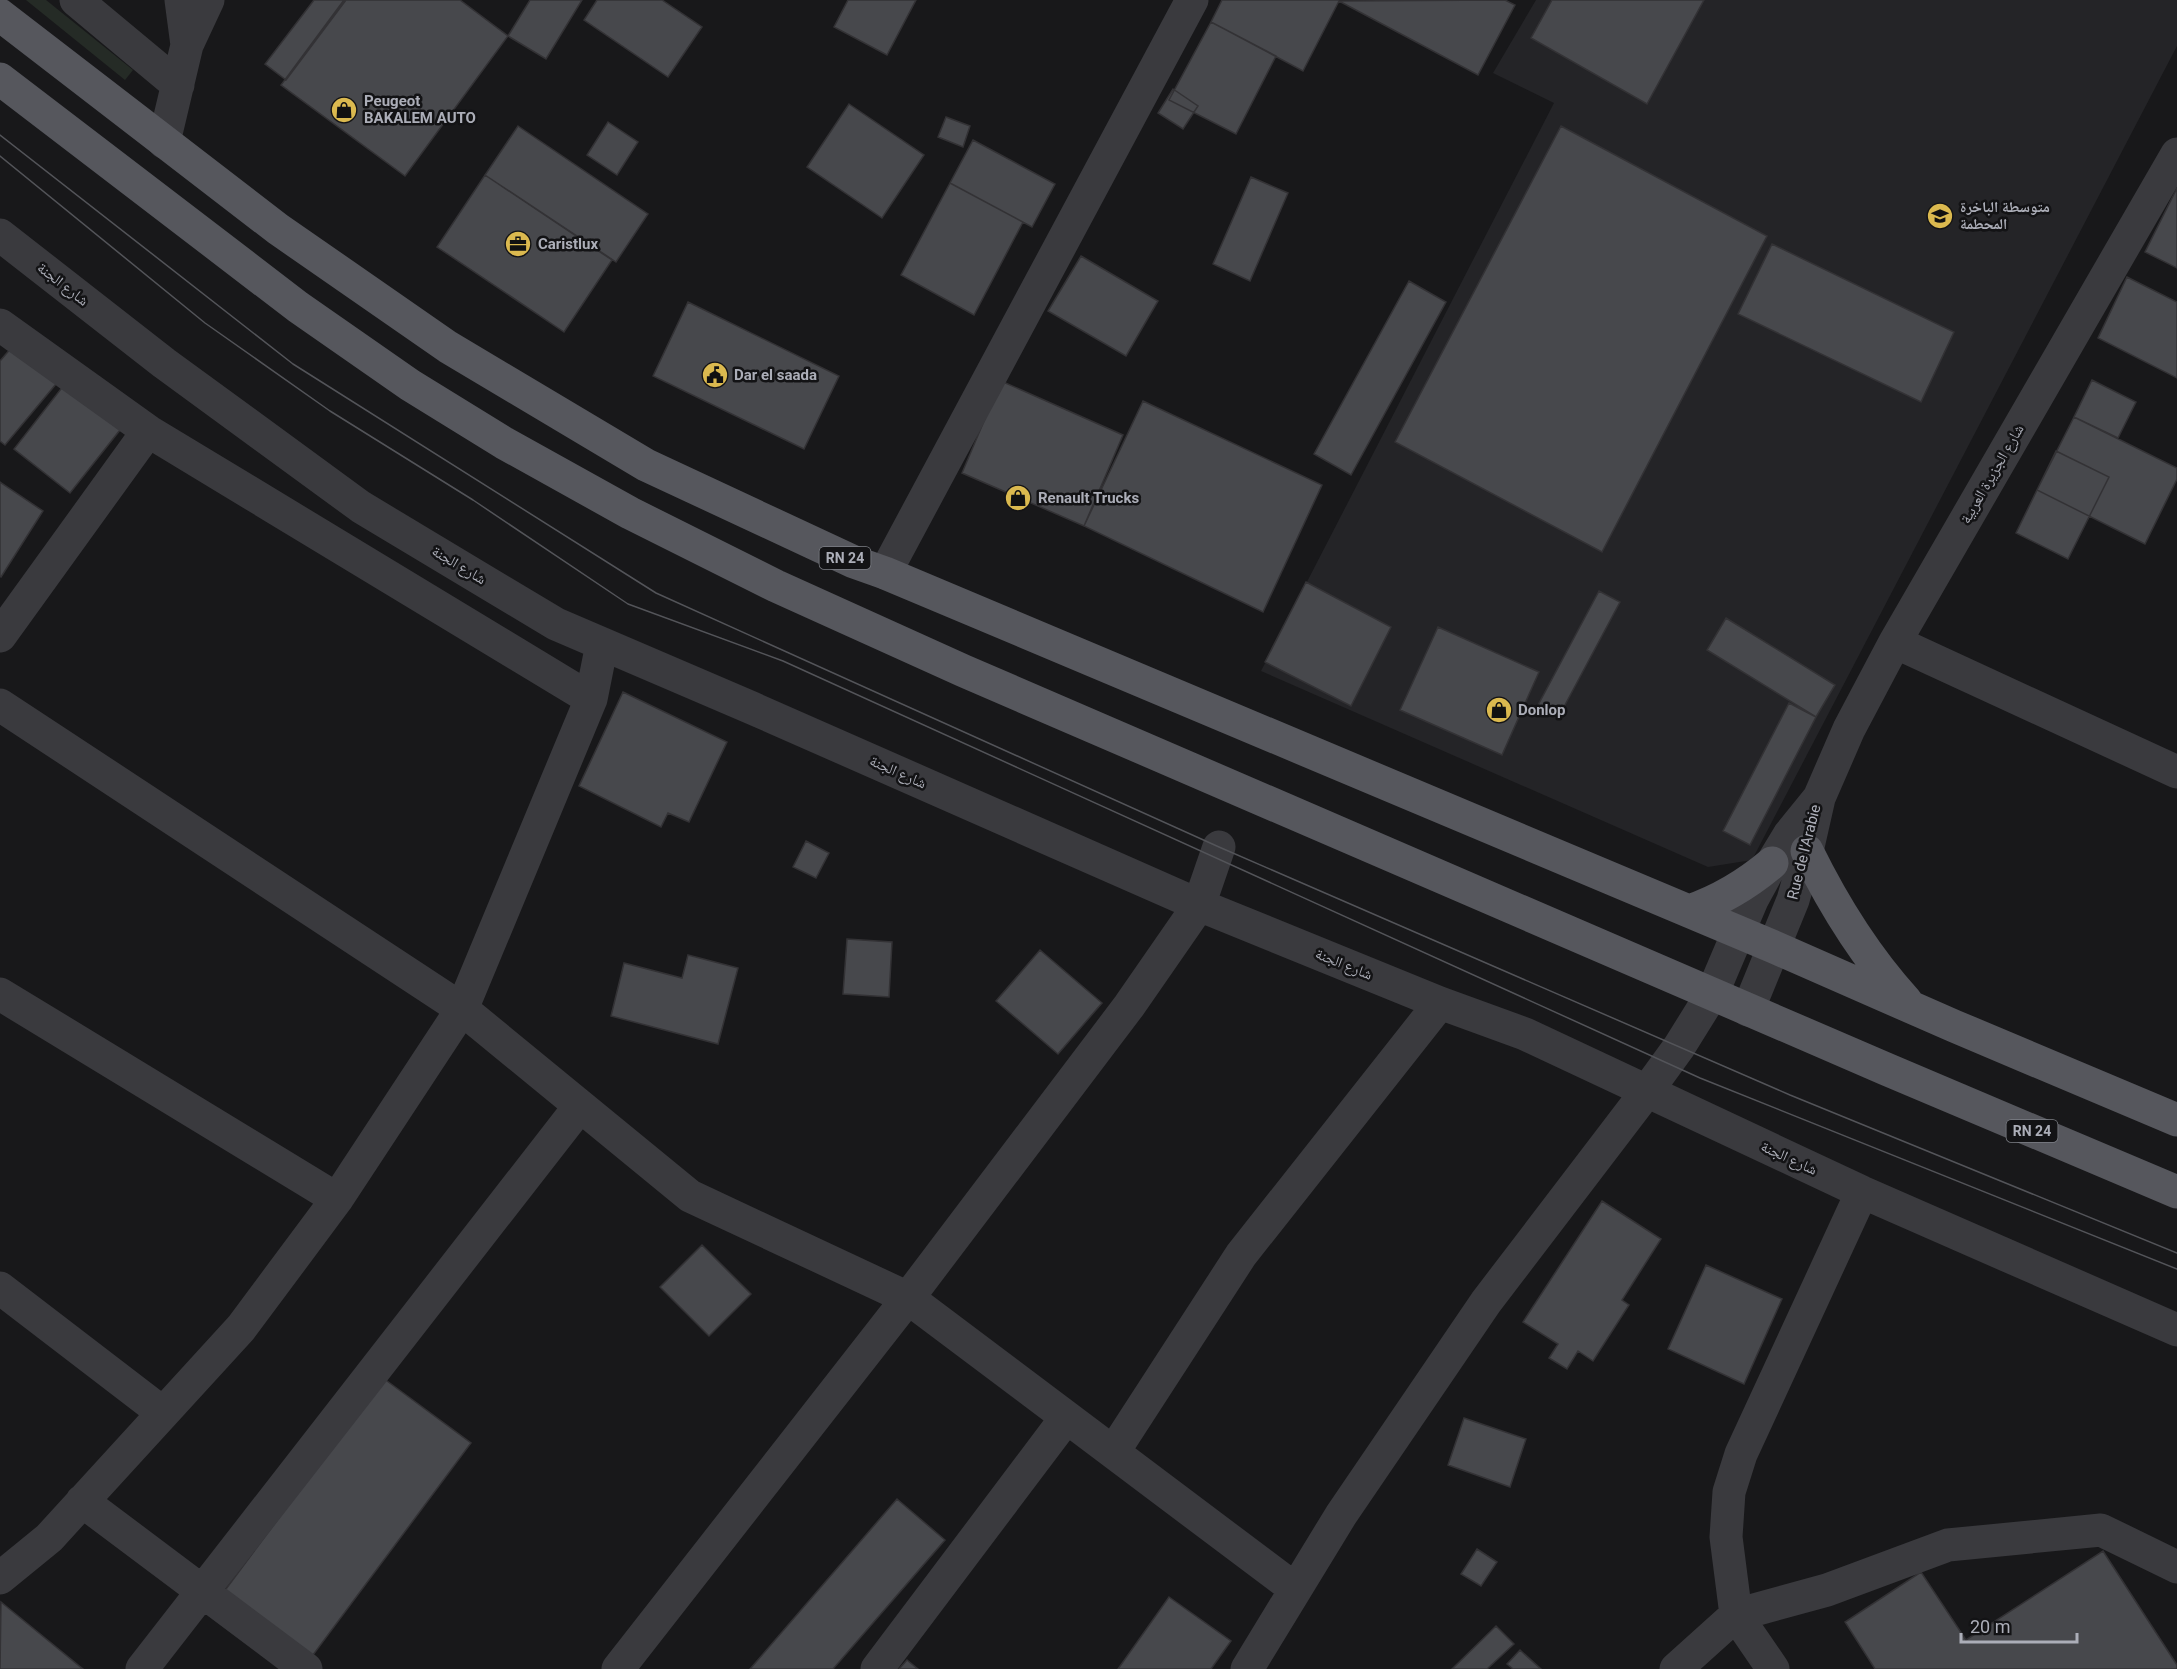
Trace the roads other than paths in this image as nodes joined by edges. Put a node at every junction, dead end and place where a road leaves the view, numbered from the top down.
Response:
1 (76, 0) edge
2 (181, 0) edge
3 (208, 0) edge
4 (1192, 0) edge
5 (0, 15) edge
6 (187, 45) junction
7 (0, 79) edge
8 (178, 85) junction
9 (164, 142) junction
10 (2177, 154) edge
11 (0, 235) edge
12 (0, 325) edge
13 (148, 431) junction
14 (885, 573) junction
15 (0, 636) edge
16 (1895, 642) junction
17 (602, 644) junction
18 (591, 699) junction
19 (0, 705) edge
20 (2177, 772) edge
21 (1819, 798) junction
22 (1219, 847) dead end
23 (1807, 851) junction
24 (1772, 863) junction
25 (1199, 905) junction
26 (1689, 911) junction
27 (1738, 932) junction
28 (1774, 947) junction
29 (0, 994) edge
30 (1712, 994) junction
31 (1440, 1003) junction
32 (1911, 1007) junction
33 (462, 1009) junction
34 (1748, 1010) junction
35 (1647, 1091) junction
36 (580, 1106) junction
37 (2177, 1120) edge
38 (1862, 1192) junction
39 (2177, 1192) edge
40 (337, 1199) junction
41 (0, 1288) edge
42 (908, 1298) junction
43 (2177, 1330) edge
44 (163, 1413) junction
45 (1066, 1418) junction
46 (1114, 1451) junction
47 (82, 1501) junction
48 (2177, 1567) edge
49 (0, 1578) edge
50 (1295, 1589) junction
51 (203, 1591) junction
52 (1736, 1615) junction
53 (142, 1669) edge
54 (306, 1669) edge
55 (618, 1669) edge
56 (877, 1669) edge
57 (1248, 1669) edge
58 (1676, 1669) edge
59 (1773, 1669) edge

1 - 8 street
2 - 6 street
3 - 6 street
4 - 14 street
5 - 9 main road, RN 24
6 - 8 street
7 - 30 main road
8 - 9 street
9 - 14 main road, RN 24
10 - 16 street, شارع الجزيرة العربية
11 - 17 street, شارع الجنة
12 - 13 street
13 - 15 street
13 - 18 street
14 - 26 main road, RN 24
16 - 20 street
16 - 21 street, شارع الجزيرة العربية
17 - 18 street
17 - 25 street, شارع الجنة
18 - 33 street
19 - 33 street
21 - 23 street, Rue de l'Arabie
21 - 24 street, Rue de l'Arabie
22 - 25 street
23 - 28 street, Rue de l'Arabie
23 - 32 main road
24 - 26 main road
24 - 27 street, Rue de l'Arabie
25 - 31 street, شارع الجنة
25 - 42 street
26 - 27 main road, RN 24
27 - 28 main road, RN 24
27 - 30 street, Rue de l'Arabie
28 - 32 main road
28 - 34 street, Rue de l'Arabie
29 - 40 street
30 - 34 main road
30 - 35 street, Rue de l'Arabie
31 - 35 street, شارع الجنة
31 - 46 street
32 - 37 main road
33 - 36 street
33 - 40 street
34 - 39 main road, RN 24
35 - 38 street, شارع الجنة
35 - 50 street, Rue de l'Arabie
36 - 42 street
36 - 51 street
38 - 43 street, شارع الجنة
38 - 52 street
40 - 44 street
41 - 44 street
42 - 45 street
42 - 55 street
44 - 47 street
45 - 46 street
45 - 56 street
46 - 50 street
47 - 49 street
47 - 51 street
48 - 52 street
50 - 57 street, Rue de l'Arabie
51 - 53 street
51 - 54 street
52 - 58 street
52 - 59 street

